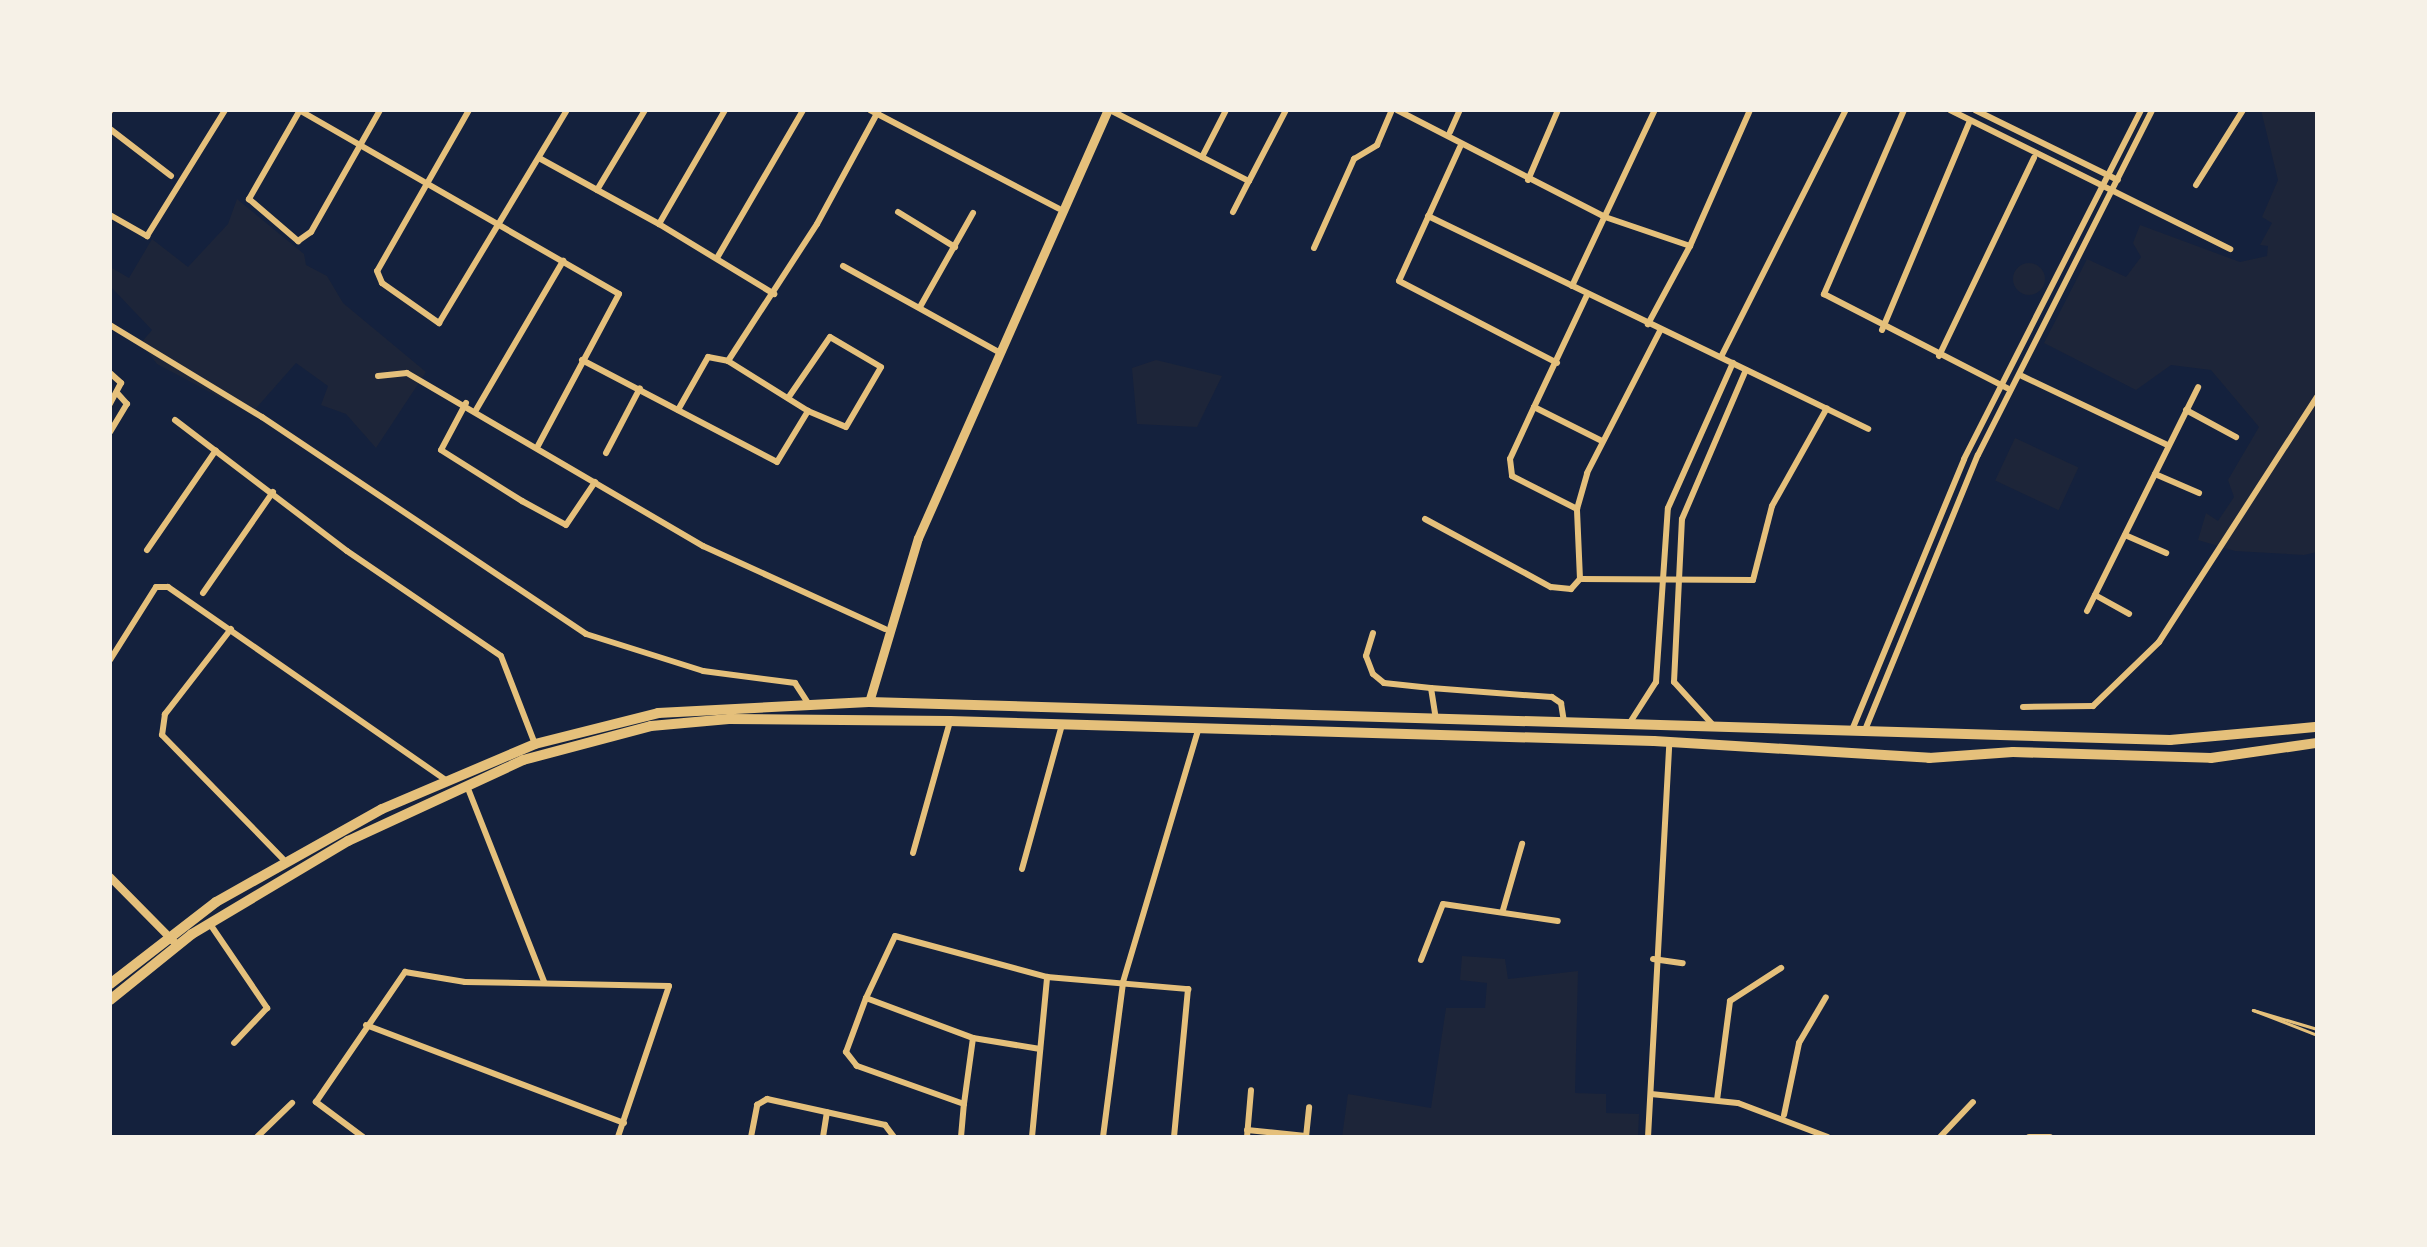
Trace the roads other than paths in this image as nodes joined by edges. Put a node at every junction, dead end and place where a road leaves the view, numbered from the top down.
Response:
1 (225, 110) edge
2 (300, 110) edge
3 (380, 110) edge
4 (469, 110) edge
5 (567, 110) edge
6 (645, 110) edge
7 (725, 110) edge
8 (803, 110) edge
9 (1109, 110) edge
10 (1226, 110) edge
11 (1286, 110) edge
12 (1394, 110) edge
13 (1460, 110) edge
14 (1558, 110) edge
15 (1655, 110) edge
16 (1750, 110) edge
17 (1846, 110) edge
18 (1904, 110) edge
19 (1950, 110) edge
20 (1975, 110) edge
21 (2141, 110) edge
22 (2152, 110) edge
23 (2243, 110) edge
24 (875, 111) edge
25 (1970, 121) junction
26 (110, 129) edge
27 (1450, 132) junction
28 (361, 143) junction
29 (1460, 147) junction
30 (1202, 157) junction
31 (539, 158) junction
32 (2034, 158) junction
33 (2108, 175) junction
34 (171, 176) dead end
35 (1528, 180) junction
36 (2118, 180) junction
37 (428, 181) junction
38 (1249, 181) junction
39 (2196, 185) dead end
40 (2101, 188) junction
41 (597, 190) junction
42 (2111, 194) junction
43 (1059, 209) junction
44 (898, 212) dead end
45 (1233, 212) dead end
46 (973, 213) dead end
47 (110, 215) edge
48 (1428, 216) junction
49 (1605, 217) junction
50 (659, 224) junction
51 (501, 225) junction
52 (1690, 246) junction
53 (955, 247) junction
54 (1314, 248) dead end
55 (2230, 249) dead end
56 (717, 258) junction
57 (563, 261) junction
58 (843, 266) dead end
59 (1572, 286) junction
60 (774, 294) junction
61 (1587, 295) junction
62 (920, 307) junction
63 (1648, 324) junction
64 (110, 325) edge
65 (1882, 330) junction
66 (1660, 331) junction
67 (999, 352) junction
68 (1939, 356) junction
69 (1721, 357) junction
70 (582, 360) junction
71 (728, 361) junction
72 (1557, 363) junction
73 (1733, 363) junction
74 (1746, 370) junction
75 (110, 373) edge
76 (378, 376) dead end
77 (2022, 376) junction
78 (2003, 386) junction
79 (2198, 387) dead end
80 (640, 388) junction
81 (2013, 391) junction
82 (117, 393) junction
83 (2317, 397) edge
84 (788, 398) junction
85 (466, 403) junction
86 (110, 404) edge
87 (1534, 407) junction
88 (1827, 408) junction
89 (476, 410) junction
90 (678, 410) junction
91 (2186, 410) junction
92 (808, 411) junction
93 (175, 420) dead end
94 (1868, 429) dead end
95 (110, 432) edge
96 (2236, 437) dead end
97 (1602, 441) junction
98 (2167, 445) junction
99 (538, 446) junction
100 (216, 450) junction
101 (606, 453) dead end
102 (2155, 474) junction
103 (595, 482) junction
104 (273, 492) junction
105 (2199, 493) dead end
106 (1577, 509) junction
107 (1425, 519) dead end
108 (2125, 535) junction
109 (147, 550) dead end
110 (2166, 553) dead end
111 (1580, 579) junction
112 (1661, 579) junction
113 (1677, 580) junction
114 (203, 593) dead end
115 (2095, 595) junction
116 (2087, 611) dead end
117 (2129, 614) dead end
118 (1893, 628) junction
119 (231, 629) junction
120 (885, 629) junction
121 (1373, 633) dead end
122 (1902, 633) junction
123 (110, 660) edge
124 (1656, 682) junction
125 (1674, 682) junction
126 (1431, 688) junction
127 (869, 702) junction
128 (808, 703) junction
129 (728, 706) junction
130 (2023, 707) dead end
131 (1300, 714) junction
132 (729, 719) junction
133 (950, 721) junction
134 (1436, 722) junction
135 (1564, 723) junction
136 (1629, 724) junction
137 (1062, 725) junction
138 (1713, 725) junction
139 (2317, 727) edge
140 (1852, 730) junction
141 (1198, 731) junction
142 (1864, 731) junction
143 (1300, 732) junction
144 (2014, 736) junction
145 (2317, 743) edge
146 (535, 744) junction
147 (1669, 747) junction
148 (2013, 752) junction
149 (446, 780) junction
150 (466, 783) junction
151 (1522, 844) dead end
152 (913, 853) dead end
153 (283, 859) junction
154 (1022, 869) dead end
155 (110, 877) edge
156 (1503, 910) junction
157 (1558, 921) dead end
158 (209, 924) junction
159 (168, 935) junction
160 (177, 945) junction
161 (1653, 959) junction
162 (1421, 960) dead end
163 (1683, 963) dead end
164 (1781, 968) dead end
165 (1047, 977) junction
166 (544, 981) junction
167 (1123, 982) junction
168 (110, 984) edge
169 (1826, 997) dead end
170 (866, 998) junction
171 (110, 1000) edge
172 (366, 1025) junction
173 (2317, 1029) edge
174 (2317, 1035) edge
175 (973, 1038) junction
176 (234, 1043) dead end
177 (1040, 1049) junction
178 (1251, 1090) dead end
179 (1651, 1094) junction
180 (1717, 1100) junction
181 (1973, 1102) dead end
182 (292, 1103) dead end
183 (964, 1104) junction
184 (1309, 1107) dead end
185 (827, 1112) junction
186 (1784, 1115) junction
187 (624, 1123) junction
188 (1247, 1134) edge
189 (1306, 1136) edge
190 (257, 1137) edge
191 (363, 1137) edge
192 (618, 1137) edge
193 (751, 1137) edge
194 (823, 1137) edge
195 (894, 1137) edge
196 (961, 1137) edge
197 (1032, 1137) edge
198 (1103, 1137) edge
199 (1174, 1137) edge
200 (1648, 1137) edge
201 (1828, 1137) edge
202 (1940, 1137) edge
203 (2029, 1137) edge
204 (2050, 1137) edge

1 - 47 street
2 - 28 street
2 - 28 street
3 - 28 street
4 - 37 street
5 - 31 street
6 - 41 street
7 - 50 street
8 - 56 street
9 - 30 street
9 - 43 main road
10 - 30 street
11 - 38 street
12 - 27 street
12 - 54 street
13 - 27 street
14 - 35 street
15 - 49 street
16 - 52 street
17 - 69 street
18 - 65 street
19 - 25 street
20 - 33 street
21 - 33 street
22 - 36 street
23 - 39 street
24 - 43 street
24 - 60 street
25 - 32 street
25 - 65 street
26 - 34 street
27 - 29 street
28 - 37 street
29 - 35 street
29 - 48 street
30 - 38 street
31 - 41 street
31 - 51 street
32 - 40 street
32 - 68 street
33 - 36 street
33 - 40 street
35 - 49 street
36 - 42 street
37 - 51 street
37 - 51 street
38 - 45 street
40 - 42 street
40 - 78 street
41 - 50 street
42 - 55 street
42 - 77 street
43 - 67 main road
44 - 53 street
46 - 53 street
48 - 59 street
48 - 72 street
49 - 52 street
49 - 59 street
50 - 56 street
51 - 57 street
52 - 63 street
53 - 62 street
56 - 60 street
57 - 70 street
57 - 89 street
58 - 62 street
59 - 61 street
60 - 71 street
61 - 63 street
61 - 72 street
62 - 67 street
63 - 66 street
64 - 128 street
65 - 68 street
66 - 69 street
66 - 97 street
67 - 120 main road
68 - 78 street
69 - 73 street
70 - 80 street
70 - 99 street
71 - 84 street
71 - 90 street
72 - 87 street
73 - 74 street
73 - 112 street
74 - 88 street
74 - 113 street
75 - 82 street
76 - 85 street
77 - 81 street
77 - 98 street
78 - 81 street
78 - 118 street
79 - 91 street
80 - 90 street
80 - 101 street
81 - 122 street
82 - 86 street
82 - 95 street
83 - 130 street
84 - 92 street
84 - 92 street
85 - 89 street
85 - 103 street
87 - 97 street
87 - 106 street
88 - 94 street
88 - 113 street
89 - 99 street
90 - 92 street
91 - 96 street
91 - 98 street
93 - 100 street
97 - 106 street
98 - 102 street
99 - 103 street
100 - 104 street
100 - 109 street
102 - 105 street
102 - 108 street
103 - 120 street
104 - 114 street
104 - 146 street
106 - 111 street
107 - 111 street
108 - 110 street
108 - 115 street
111 - 112 street
112 - 113 street
112 - 124 street
113 - 125 street
115 - 116 street
115 - 117 street
118 - 122 street
118 - 140 street
119 - 123 street
119 - 149 street
119 - 153 street
120 - 127 main road
121 - 126 street
122 - 142 street
124 - 125 street
124 - 136 street
125 - 138 street
126 - 134 street
126 - 135 street
127 - 128 highway
127 - 131 highway
128 - 129 highway
129 - 132 highway
129 - 146 highway
131 - 134 highway
131 - 143 highway
132 - 133 highway
132 - 150 highway
133 - 137 highway
133 - 152 street
134 - 135 highway
135 - 136 highway
136 - 138 highway
137 - 141 highway
137 - 154 street
138 - 140 highway
139 - 144 highway
140 - 142 highway
141 - 143 highway
141 - 167 street
142 - 144 highway
143 - 147 highway
144 - 148 highway
145 - 148 highway
146 - 149 highway
147 - 148 highway
147 - 161 street
149 - 153 highway
150 - 158 highway
150 - 166 street
151 - 156 street
153 - 159 highway
155 - 159 street
156 - 157 street
156 - 162 street
158 - 160 highway
158 - 176 street
159 - 160 street
159 - 168 highway
160 - 171 highway
161 - 163 street
161 - 179 street
164 - 180 street
165 - 167 street
165 - 170 street
165 - 177 street
166 - 172 street
166 - 187 street
167 - 198 street
167 - 199 street
169 - 186 street
170 - 175 street
170 - 183 street
172 - 187 street
172 - 191 street
173 - 174 lane
175 - 177 street
175 - 183 street
177 - 197 street
178 - 188 street
179 - 180 street
179 - 200 street
180 - 186 street
181 - 202 street
182 - 190 street
183 - 196 street
184 - 189 street
185 - 193 street
185 - 194 street
185 - 195 street
186 - 201 street
187 - 192 street
188 - 189 street
203 - 204 street

